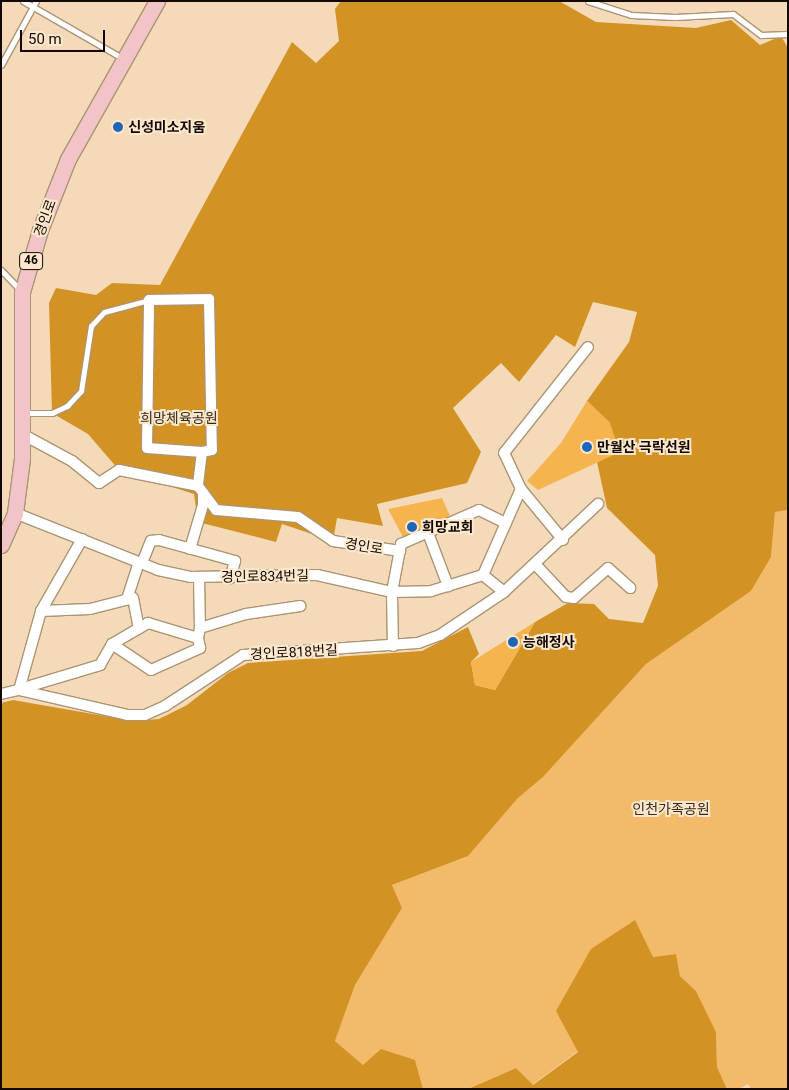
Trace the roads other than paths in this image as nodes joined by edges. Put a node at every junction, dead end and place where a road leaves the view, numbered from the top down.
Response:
1 (23, 1) edge
2 (36, 1) edge
3 (157, 1) edge
4 (588, 1) edge
5 (33, 7) junction
6 (788, 34) edge
7 (124, 59) junction
8 (1, 65) edge
9 (1, 270) edge
10 (22, 292) junction
11 (149, 300) junction
12 (588, 347) dead end
13 (22, 413) junction
14 (22, 434) junction
15 (202, 452) junction
16 (201, 489) junction
17 (521, 489) junction
18 (598, 504) dead end
19 (15, 513) junction
20 (506, 523) junction
21 (428, 532) junction
22 (82, 539) junction
23 (563, 540) junction
24 (1, 545) edge
25 (190, 548) junction
26 (400, 551) junction
27 (140, 563) junction
28 (535, 564) junction
29 (483, 575) junction
30 (199, 577) junction
31 (230, 578) junction
32 (448, 586) junction
33 (630, 588) dead end
34 (392, 592) junction
35 (504, 592) junction
36 (126, 599) junction
37 (300, 606) dead end
38 (41, 611) junction
39 (139, 628) junction
40 (199, 633) junction
41 (112, 644) junction
42 (393, 646) junction
43 (19, 690) junction
44 (1, 694) edge

1 - 5 lane
2 - 5 lane
3 - 7 main road, 경인로 / 46
4 - 6 lane
5 - 7 lane
5 - 8 lane
7 - 10 main road, 경인로 / 46
9 - 10 lane
10 - 13 main road, 경인로 / 46
11 - 13 lane
11 - 15 street
11 - 15 street
12 - 17 street
13 - 14 main road, 경인로 / 46
14 - 16 street
14 - 19 main road, 경인로 / 46
15 - 16 street
16 - 25 street
16 - 26 street, 경인로
17 - 20 street
17 - 23 street
18 - 23 street, 경인로818번길
19 - 22 street, 경인로834번길
19 - 24 main road, 경인로 / 46
20 - 21 street
20 - 29 street
21 - 26 street
21 - 32 street
22 - 27 street, 경인로834번길
22 - 38 street
23 - 28 street, 경인로818번길
25 - 27 street
25 - 31 street
26 - 34 street
27 - 30 street, 경인로834번길
27 - 36 street
28 - 33 street
28 - 35 street, 경인로818번길
29 - 32 street, 경인로834번길
29 - 35 street
30 - 31 street, 경인로834번길
30 - 40 street
31 - 34 street, 경인로834번길
32 - 34 street, 경인로834번길
34 - 42 street
35 - 42 street, 경인로818번길
36 - 38 street
36 - 39 street
37 - 40 street
38 - 43 street
39 - 40 street
39 - 41 street, 경인로818번길
40 - 41 street
41 - 43 street, 경인로818번길
42 - 43 street, 경인로818번길
43 - 44 street, 경인로818번길

